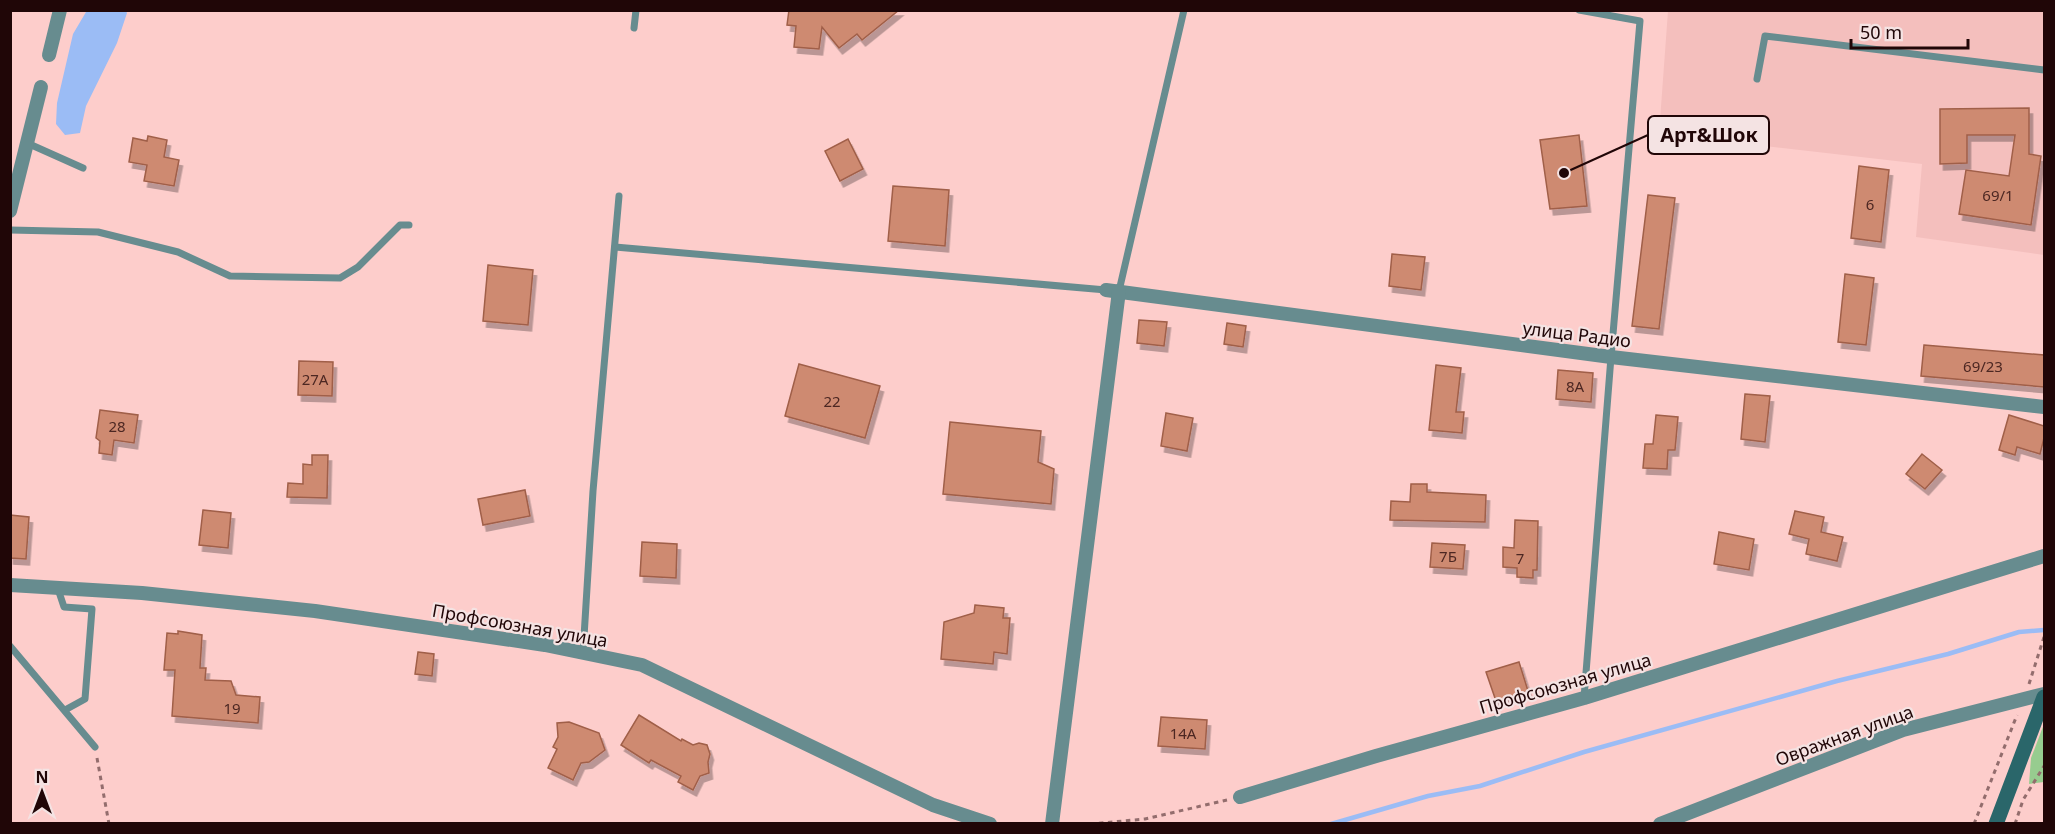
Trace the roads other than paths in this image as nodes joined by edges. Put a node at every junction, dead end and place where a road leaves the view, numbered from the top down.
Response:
1 (60, 10) edge
2 (636, 10) edge
3 (1184, 10) edge
4 (1580, 10) edge
5 (634, 28) dead end
6 (49, 55) dead end
7 (2044, 70) edge
8 (1757, 79) dead end
9 (41, 87) dead end
10 (27, 143) junction
11 (83, 168) dead end
12 (619, 196) dead end
13 (10, 211) edge
14 (409, 225) dead end
15 (10, 230) edge
16 (615, 247) junction
17 (1113, 291) junction
18 (1611, 357) junction
19 (2044, 407) edge
20 (2044, 556) edge
21 (10, 585) edge
22 (57, 586) junction
23 (10, 646) edge
24 (583, 653) junction
25 (2044, 695) edge
26 (1584, 698) junction
27 (65, 710) junction
28 (95, 747) road end
29 (1240, 797) road end
30 (990, 824) edge
31 (1052, 824) edge
32 (1660, 824) edge
33 (1996, 824) edge

1 - 6 street
2 - 5 lane
3 - 17 lane
4 - 18 lane
7 - 8 lane
9 - 10 street
10 - 11 lane
10 - 13 street
12 - 16 lane
14 - 15 lane
16 - 17 lane
16 - 24 lane
17 - 18 street, улица Радио
17 - 31 street
18 - 19 street, улица Радио
18 - 26 lane
20 - 26 street, Профсоюзная улица
21 - 22 street, Профсоюзная улица
22 - 24 street, Профсоюзная улица
22 - 27 lane
23 - 27 lane
24 - 30 street, Профсоюзная улица
25 - 32 street, Овражная улица
25 - 33 main road
26 - 29 street, Профсоюзная улица
27 - 28 lane

